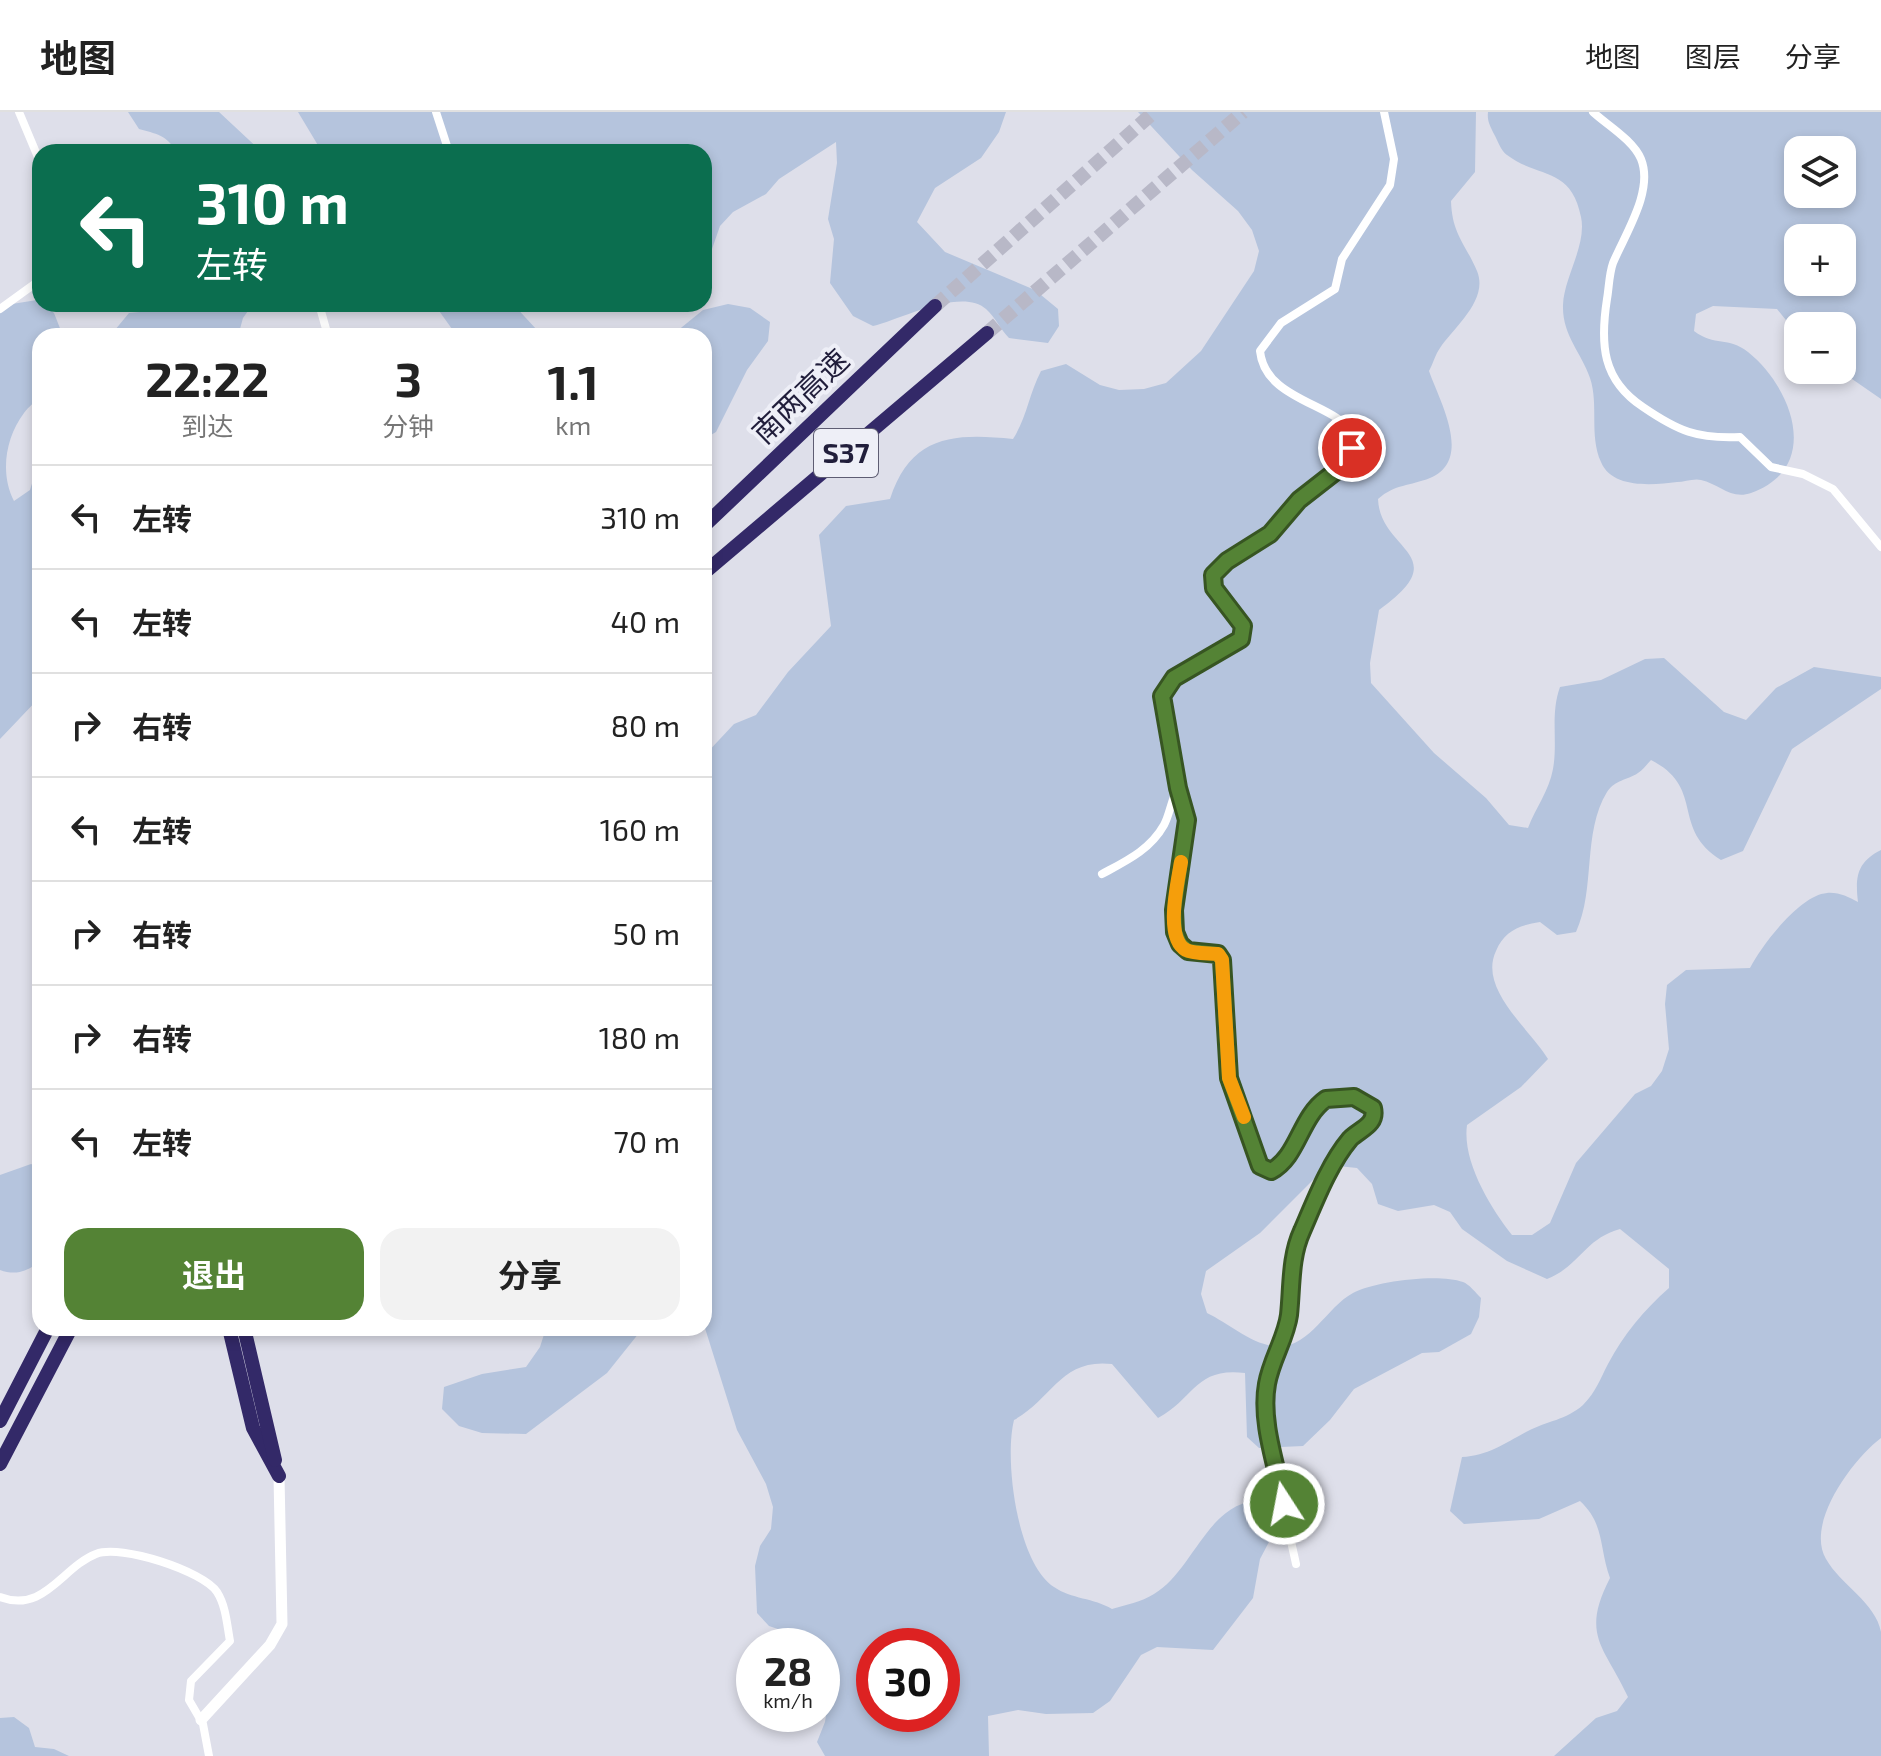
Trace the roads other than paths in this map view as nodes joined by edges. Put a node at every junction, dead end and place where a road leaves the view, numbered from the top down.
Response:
1 (19, 112) edge
2 (436, 112) edge
3 (1384, 112) edge
4 (1593, 112) edge
5 (32, 144) edge
6 (446, 144) edge
7 (32, 286) edge
8 (935, 306) tunnel mouth
9 (0, 309) edge
10 (987, 333) tunnel mouth
11 (712, 518) edge
12 (1881, 547) edge
13 (712, 566) edge
14 (1178, 788) junction
15 (1102, 874) dead end
16 (44, 1336) edge
17 (68, 1336) edge
18 (231, 1336) edge
19 (246, 1336) edge
20 (0, 1421) edge
21 (0, 1464) edge
22 (279, 1476) junction
23 (1296, 1564) dead end
24 (0, 1597) edge
25 (201, 1720) junction
26 (209, 1756) edge

1 - 5 street
2 - 6 street
3 - 14 street
4 - 12 street
7 - 9 street
8 - 11 highway, 南两高速 / S37
10 - 13 highway, S37
14 - 15 street
14 - 23 street
16 - 20 highway
17 - 21 highway
18 - 22 highway
19 - 22 highway
22 - 25 street
24 - 25 street
25 - 26 street

